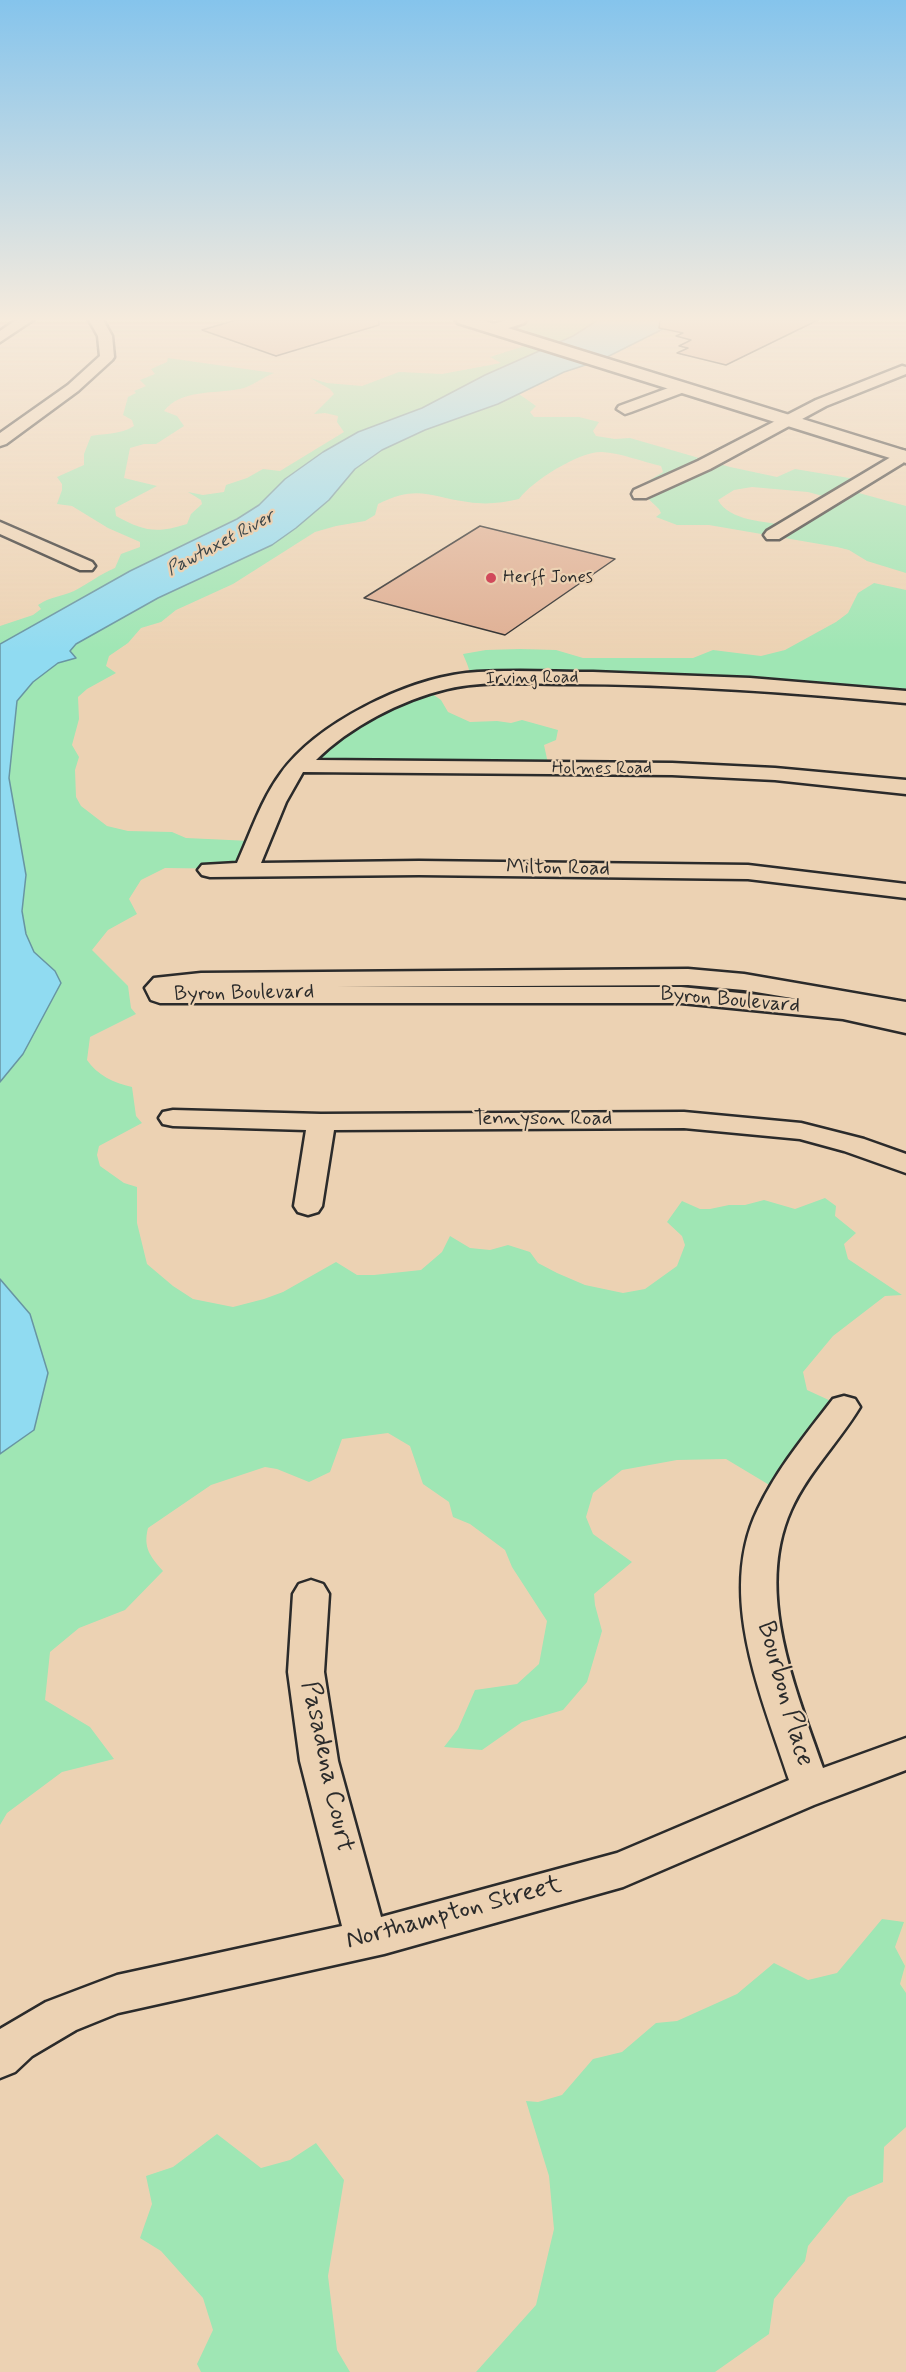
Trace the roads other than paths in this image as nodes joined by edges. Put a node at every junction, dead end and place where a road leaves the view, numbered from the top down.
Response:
1 (14, 431) edge
2 (769, 431) edge
3 (836, 431) edge
4 (0, 441) edge
5 (905, 451) edge
6 (640, 494) dead end
7 (0, 527) edge
8 (772, 535) dead end
9 (86, 566) dead end
10 (906, 697) edge
11 (298, 766) junction
12 (906, 787) edge
13 (210, 870) dead end
14 (246, 870) junction
15 (906, 891) edge
16 (542, 986) junction
17 (765, 994) junction
18 (906, 1010) edge
19 (906, 1025) edge
20 (173, 1118) dead end
21 (321, 1122) junction
22 (906, 1164) edge
23 (308, 1206) dead end
24 (844, 1407) dead end
25 (311, 1594) dead end
26 (906, 1754) edge
27 (811, 1788) junction
28 (366, 1938) junction
29 (0, 2058) edge

1 - 4 street
2 - 6 street
3 - 5 main road
5 - 8 street
7 - 9 street
10 - 11 street, Irving Road
11 - 12 street, Holmes Road
11 - 14 street, Irving Road
13 - 14 street, Milton Road
14 - 15 street, Milton Road
16 - 16 street, Byron Boulevard
16 - 17 street, Byron Boulevard
17 - 18 street, Byron Boulevard
17 - 19 street, Byron Boulevard
20 - 21 street, Tennyson Road
21 - 22 street, Tennyson Road
21 - 23 street
24 - 27 street, Bourbon Place
25 - 28 street, Pasadena Court
26 - 27 street, Northampton Street
27 - 28 street, Northampton Street
28 - 29 street, Northampton Street

